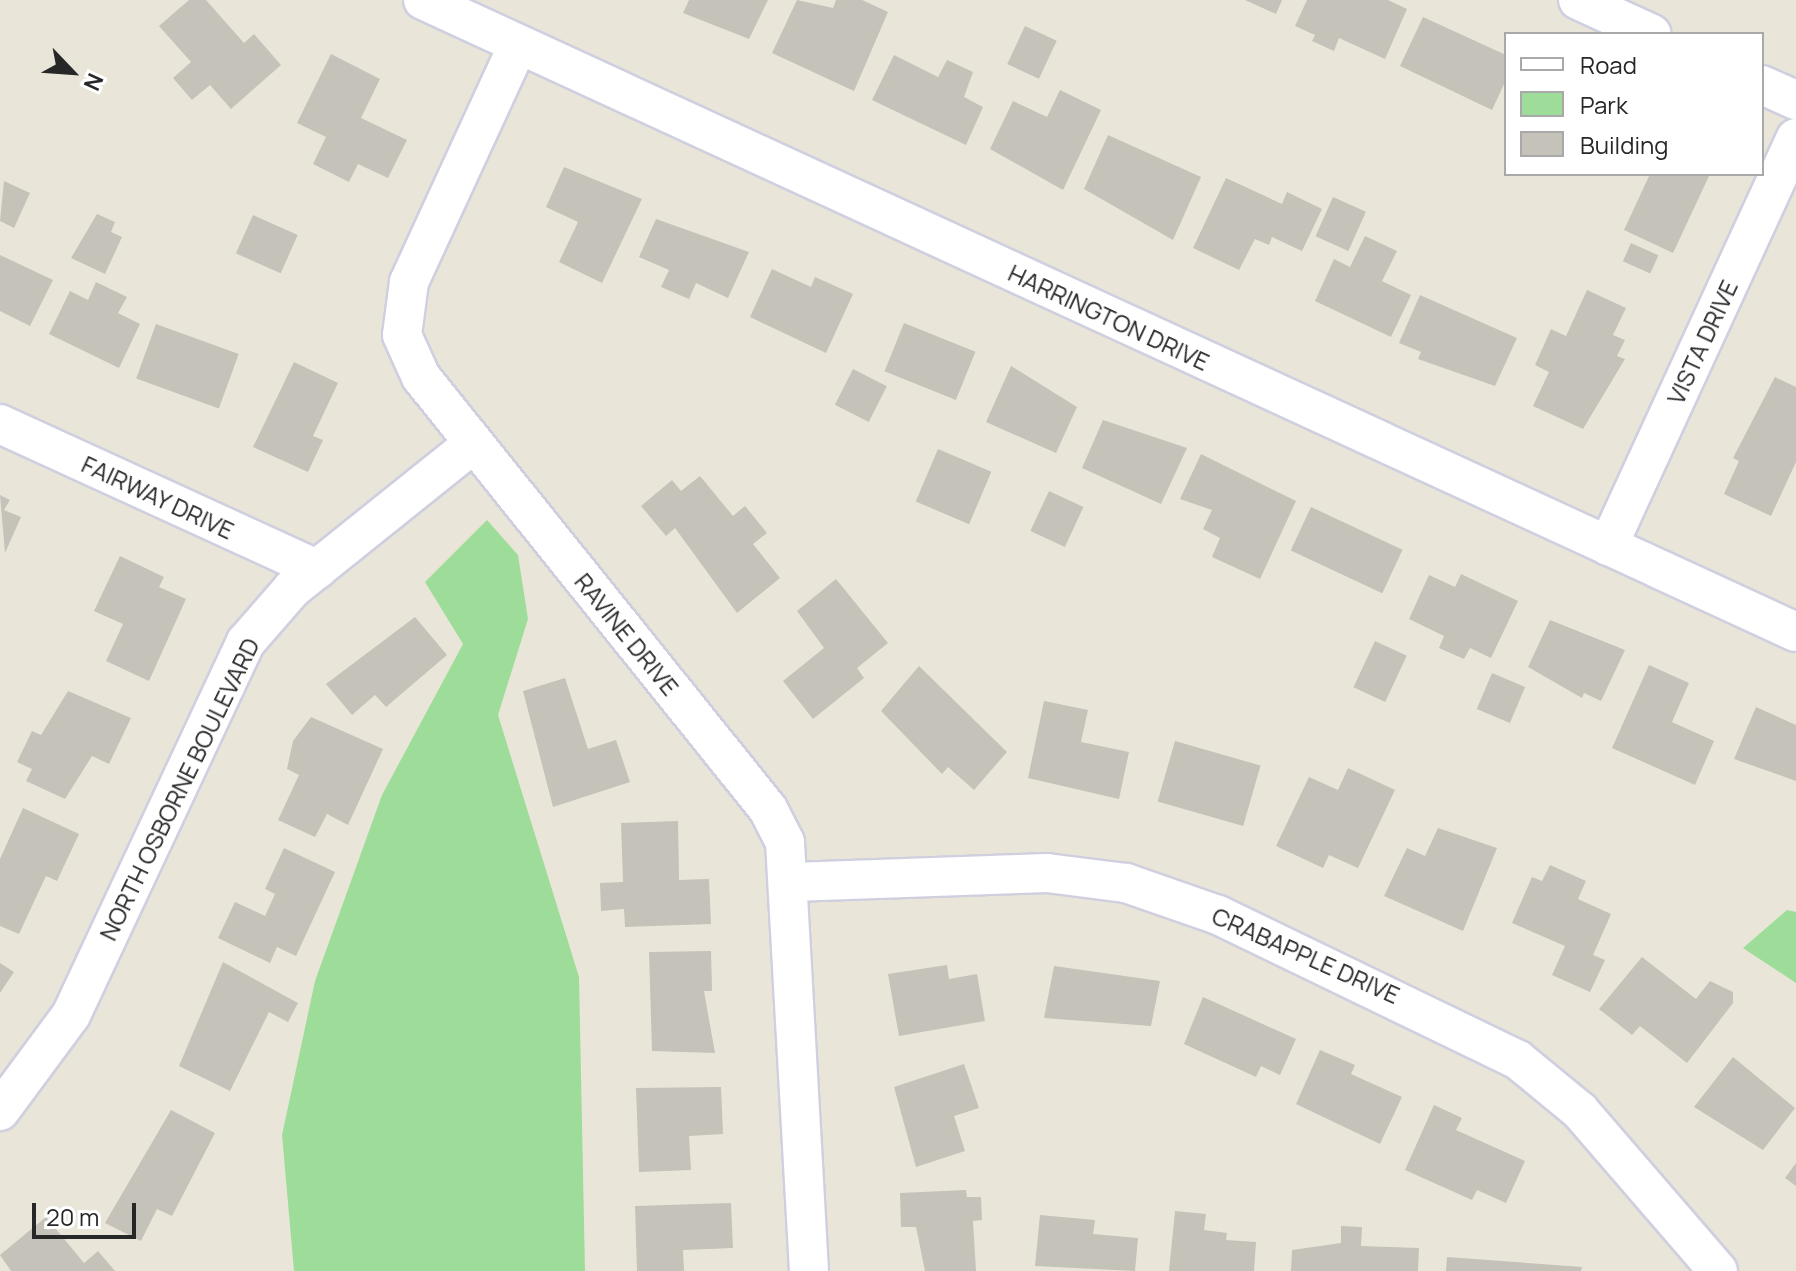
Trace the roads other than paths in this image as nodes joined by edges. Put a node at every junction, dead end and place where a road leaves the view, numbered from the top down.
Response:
1 (423, 0) edge
2 (1578, 0) edge
3 (1648, 32) edge
4 (518, 45) junction
5 (1764, 86) edge
6 (1796, 100) edge
7 (1796, 138) edge
8 (0, 424) edge
9 (474, 443) junction
10 (1608, 546) junction
11 (317, 569) junction
12 (1796, 632) edge
13 (792, 882) junction
14 (0, 1111) edge
15 (809, 1271) edge
16 (1718, 1271) edge

1 - 4 street, HARRINGTON DRIVE
2 - 3 street
4 - 9 street, RAVINE DRIVE
4 - 10 street, HARRINGTON DRIVE
5 - 6 street
7 - 10 street, VISTA DRIVE
8 - 11 street, FAIRWAY DRIVE
9 - 11 street, NORTH OSBORNE BOULEVARD
9 - 13 street, RAVINE DRIVE
10 - 12 street, HARRINGTON DRIVE
11 - 14 street, NORTH OSBORNE BOULEVARD
13 - 15 street, RAVINE DRIVE
13 - 16 street, CRABAPPLE DRIVE

